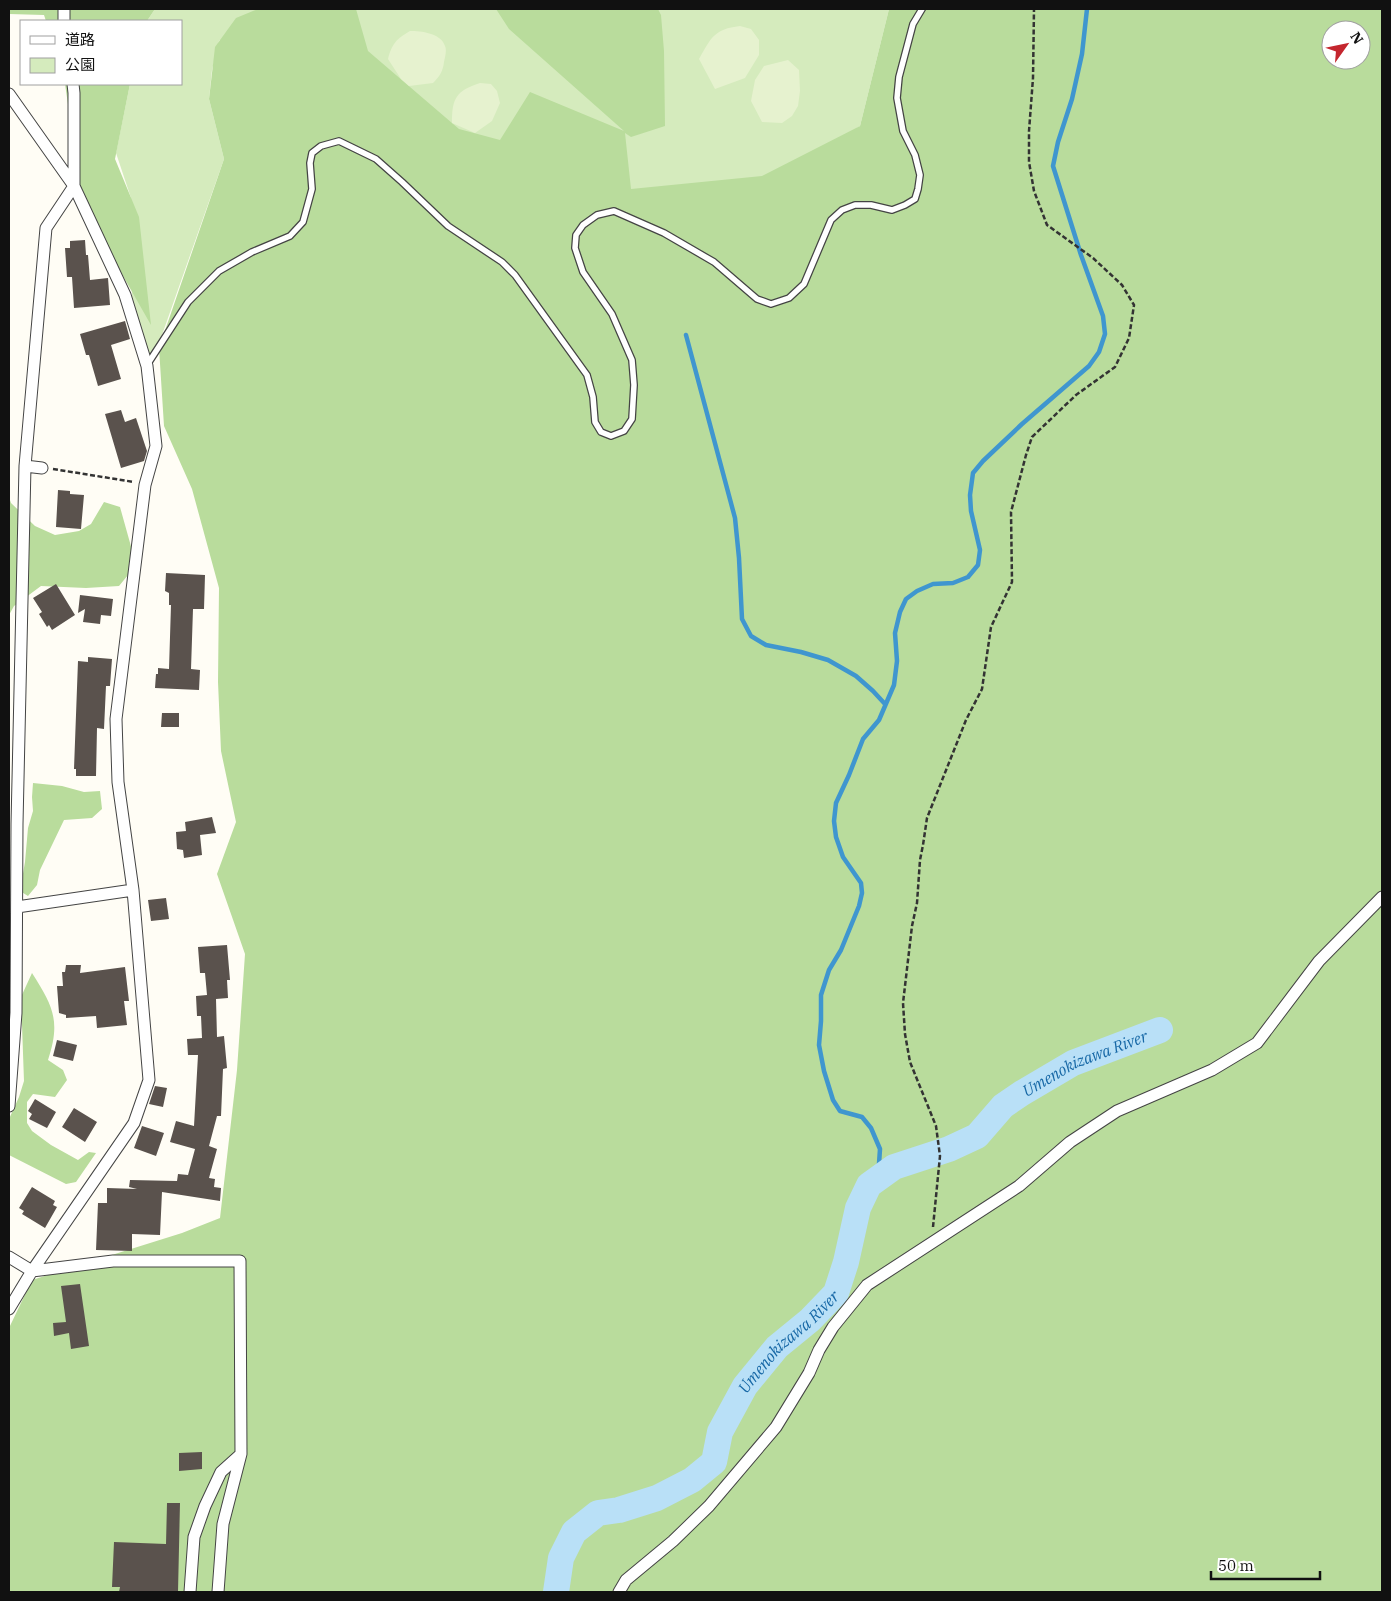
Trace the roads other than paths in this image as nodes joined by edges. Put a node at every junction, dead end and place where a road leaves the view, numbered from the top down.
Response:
1 (922, 9) edge
2 (73, 85) edge
3 (9, 94) edge
4 (74, 186) junction
5 (147, 366) junction
6 (24, 466) junction
7 (42, 468) road end
8 (13, 824) edge
9 (133, 890) junction
10 (1382, 897) edge
11 (17, 906) junction
12 (9, 1106) edge
13 (9, 1257) edge
14 (32, 1271) junction
15 (9, 1309) edge
16 (241, 1454) junction
17 (190, 1592) edge
18 (218, 1592) edge
19 (620, 1592) edge

1 - 5 lane
2 - 4 street
3 - 4 street
4 - 5 street
4 - 6 street
5 - 9 street
6 - 7 street
6 - 8 street
8 - 11 street
9 - 11 street
9 - 14 street
10 - 19 street
11 - 12 street
13 - 14 street
14 - 15 street
14 - 16 street
16 - 17 street
16 - 18 street

